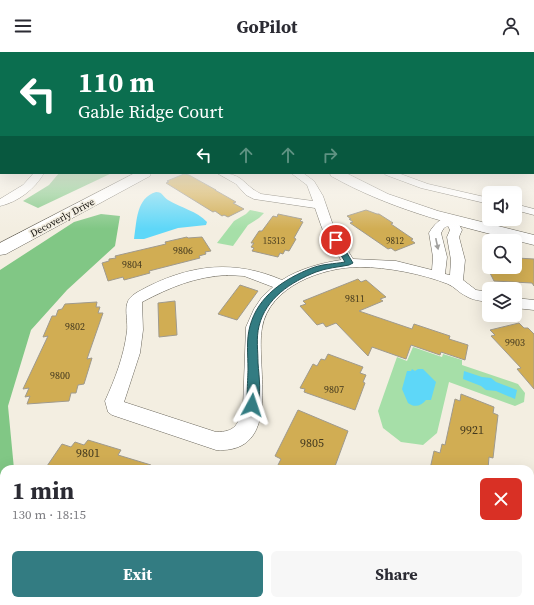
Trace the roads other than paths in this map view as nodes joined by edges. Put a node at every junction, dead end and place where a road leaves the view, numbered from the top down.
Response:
1 (37, 178) edge
2 (120, 178) edge
3 (136, 178) edge
4 (235, 178) edge
5 (304, 178) edge
6 (345, 178) edge
7 (366, 178) edge
8 (401, 178) edge
9 (482, 202) edge
10 (0, 203) edge
11 (321, 205) junction
12 (456, 207) junction
13 (522, 209) edge
14 (534, 212) edge
15 (482, 216) edge
16 (521, 226) edge
17 (534, 229) edge
18 (0, 238) edge
19 (534, 240) edge
20 (0, 250) edge
21 (349, 263) junction
22 (438, 276) junction
23 (456, 282) junction
24 (283, 286) junction
25 (482, 295) edge
26 (522, 304) edge
27 (534, 305) edge

1 - 10 street
2 - 18 street, Decoverly Drive
3 - 20 street, Decoverly Drive
4 - 11 street
5 - 11 street
6 - 12 street
7 - 12 street
8 - 12 street
9 - 12 street
11 - 21 street
12 - 15 street
12 - 19 street
12 -> 22 street
12 - 23 street
13 - 14 street
16 - 17 street
21 - 22 street
21 - 24 street
22 - 23 street
23 - 25 street
24 - 24 street
26 - 27 street

